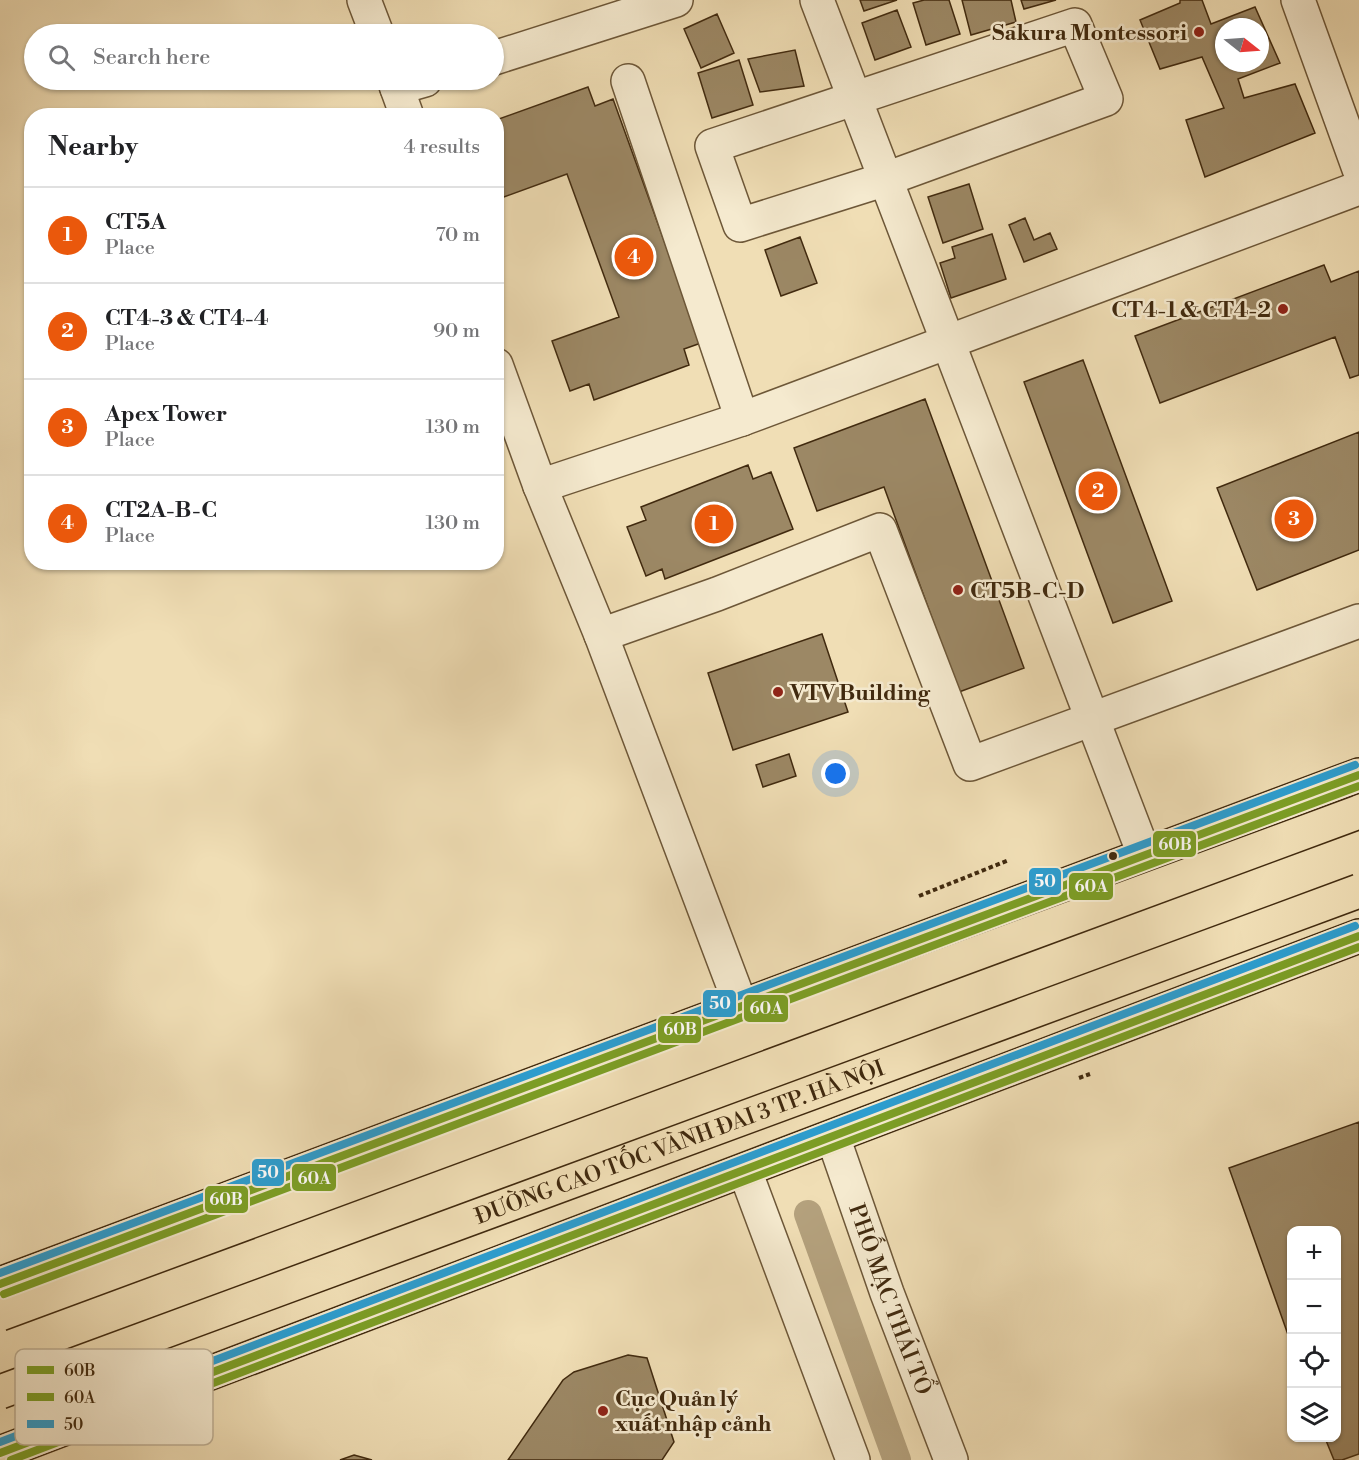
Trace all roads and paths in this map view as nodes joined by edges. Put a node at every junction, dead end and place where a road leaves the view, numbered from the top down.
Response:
1 (364, 0) edge
2 (676, 0) edge
3 (817, 0) edge
4 (1298, 0) edge
5 (373, 24) edge
6 (504, 55) edge
7 (628, 81) dead end
8 (854, 99) junction
9 (1359, 169) edge
10 (886, 179) junction
11 (1359, 188) edge
12 (948, 342) junction
13 (504, 387) edge
14 (742, 419) junction
15 (540, 486) junction
16 (1359, 621) edge
17 (601, 635) junction
18 (1093, 720) junction
19 (1359, 775) edge
20 (1359, 812) edge
21 (1144, 854) junction
22 (1009, 860) dead end
23 (1359, 891) edge
24 (919, 896) dead end
25 (1359, 936) edge
26 (741, 1006) junction
27 (833, 1137) junction
28 (745, 1171) junction
29 (0, 1284) edge
30 (0, 1314) edge
31 (117, 1349) edge
32 (213, 1373) edge
33 (15, 1386) edge
34 (0, 1392) edge
35 (24, 1445) edge
36 (0, 1454) edge
37 (853, 1460) edge
38 (951, 1460) edge

1 - 5 street
2 - 6 street
3 - 8 street
4 - 9 street
7 - 14 street
8 - 10 street
8 - 10 street
8 - 10 street
10 - 12 street
11 - 12 street
12 - 14 street
12 - 18 street
13 - 15 street
14 - 15 street
15 - 17 street
16 - 18 street
17 - 18 street
17 - 26 street
18 - 21 street
19 - 21 main road
20 - 30 main road, bridge
21 - 26 main road
22 - 24 path
23 - 31 main road, ĐƯỜNG CAO TỐC VÀNH ĐAI 3 TP. HÀ NỘI, bridge
25 - 27 main road
26 - 29 main road
27 - 28 main road
27 - 38 street, PHỐ MẠC THÁI TỔ
28 - 32 main road
28 - 37 street
33 - 34 main road, ĐƯỜNG CAO TỐC VÀNH ĐAI 3 TP. HÀ NỘI, bridge
35 - 36 main road

